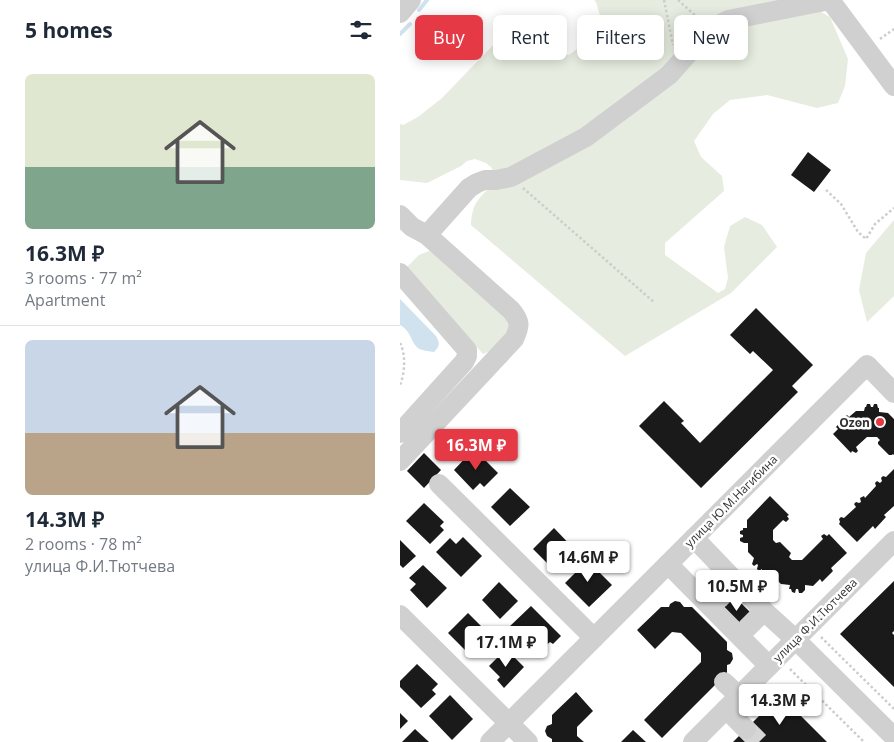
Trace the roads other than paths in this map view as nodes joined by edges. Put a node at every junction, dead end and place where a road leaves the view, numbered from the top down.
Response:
1 (411, 0) edge
2 (830, 0) edge
3 (400, 13) edge
4 (894, 86) edge
5 (400, 215) edge
6 (426, 235) junction
7 (400, 273) edge
8 (894, 392) edge
9 (400, 433) edge
10 (400, 461) edge
11 (440, 484) dead end
12 (694, 538) junction
13 (894, 541) edge
14 (668, 564) junction
15 (736, 582) junction
16 (719, 599) dead end
17 (764, 611) junction
18 (400, 615) edge
19 (747, 628) dead end
20 (594, 638) junction
21 (796, 640) junction
22 (774, 661) junction
23 (720, 686) dead end
24 (732, 703) junction
25 (509, 723) junction
26 (746, 729) tunnel mouth
27 (894, 738) edge
28 (490, 742) edge
29 (528, 742) edge
30 (693, 742) edge

1 - 3 street
2 - 4 street
2 - 6 street
5 - 6 street
6 - 10 street
7 - 9 street
8 - 12 street, улица Ю.М.Нагибина
11 - 20 street
12 - 14 street, улица Ю.М.Нагибина
12 - 15 street
13 - 21 street, улица Ф.И.Тютчева
14 - 20 street, улица Ю.М.Нагибина
14 - 22 street
15 - 16 street
15 - 17 street
17 - 19 street
17 - 21 street
18 - 25 street
20 - 25 street, улица Ю.М.Нагибина
21 - 22 street, улица Ф.И.Тютчева
21 - 27 street
22 - 24 street, улица Ф.И.Тютчева
23 - 24 street
24 - 26 street
24 - 30 street, улица Ф.И.Тютчева
25 - 28 street, улица Ю.М.Нагибина
25 - 29 street

